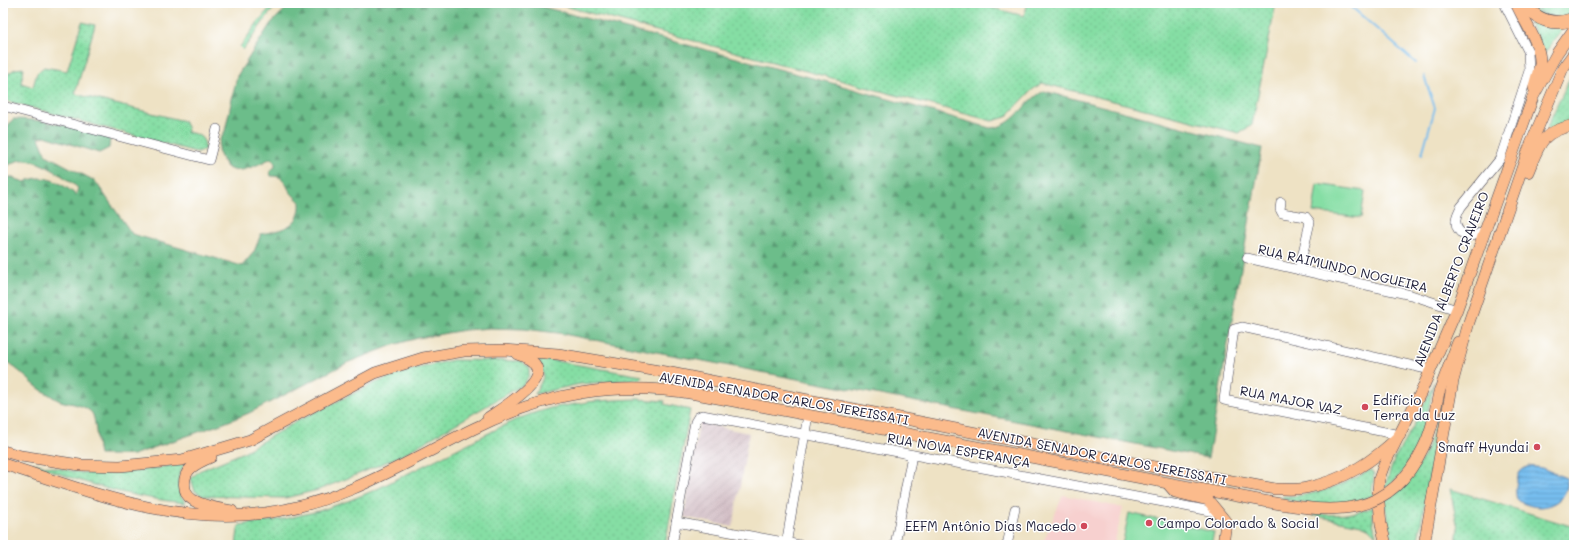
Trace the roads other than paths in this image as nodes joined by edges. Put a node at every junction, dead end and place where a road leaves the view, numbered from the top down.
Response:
1 (1504, 3) edge
2 (1516, 3) edge
3 (1524, 3) edge
4 (1574, 19) edge
5 (1574, 29) edge
6 (1574, 53) edge
7 (1534, 97) junction
8 (3, 106) edge
9 (1574, 125) edge
10 (217, 129) dead end
11 (1514, 194) junction
12 (1281, 202) dead end
13 (1487, 228) junction
14 (1247, 258) dead end
15 (1299, 270) junction
16 (1456, 310) junction
17 (1470, 322) junction
18 (504, 350) junction
19 (1430, 370) junction
20 (808, 415) junction
21 (475, 428) junction
22 (804, 434) junction
23 (1400, 435) junction
24 (250, 440) junction
25 (3, 451) edge
26 (912, 455) junction
27 (3, 464) edge
28 (1168, 484) junction
29 (1015, 509) dead end
30 (1216, 512) junction
31 (245, 514) junction
32 (676, 522) junction
33 (786, 544) edge
34 (672, 545) edge
35 (800, 545) edge
36 (896, 545) edge
37 (1007, 545) edge
38 (1223, 545) edge
39 (1386, 545) edge
40 (1424, 545) edge

1 - 13 street
2 - 7 main road
3 - 4 highway
5 - 7 main road, AVENIDA ALBERTO CRAVEIRO
6 - 11 main road
7 - 13 main road, AVENIDA ALBERTO CRAVEIRO
8 - 10 street
9 - 11 main road
11 - 17 main road
12 - 15 street
13 - 16 main road, AVENIDA ALBERTO CRAVEIRO
14 - 15 street, RUA RAIMUNDO NOGUEIRA
15 - 16 street, RUA RAIMUNDO NOGUEIRA
16 - 19 main road, AVENIDA ALBERTO CRAVEIRO
17 - 28 main road, AVENIDA SENADOR CARLOS JEREISSATI, bridge
17 - 40 main road
18 - 21 main road
18 - 23 main road, AVENIDA SENADOR CARLOS JEREISSATI
18 - 24 main road, AVENIDA SENADOR CARLOS JEREISSATI
19 - 23 main road, AVENIDA ALBERTO CRAVEIRO
19 - 23 street, RUA MAJOR VAZ
20 - 21 main road, AVENIDA SENADOR CARLOS JEREISSATI
20 - 22 street
20 - 28 main road, AVENIDA SENADOR CARLOS JEREISSATI
21 - 31 main road, AVENIDA SENADOR CARLOS JEREISSATI
22 - 26 street, RUA NOVA ESPERANÇA
22 - 32 street, RUA NOVA ESPERANÇA
22 - 33 street
23 - 39 main road, AVENIDA ALBERTO CRAVEIRO
24 - 25 main road, AVENIDA SENADOR CARLOS JEREISSATI
24 - 31 main road
26 - 30 street, RUA NOVA ESPERANÇA
26 - 36 street
27 - 31 main road, AVENIDA SENADOR CARLOS JEREISSATI
28 - 30 main road
29 - 37 street
30 - 38 main road
32 - 33 street
32 - 34 street
33 - 35 street

